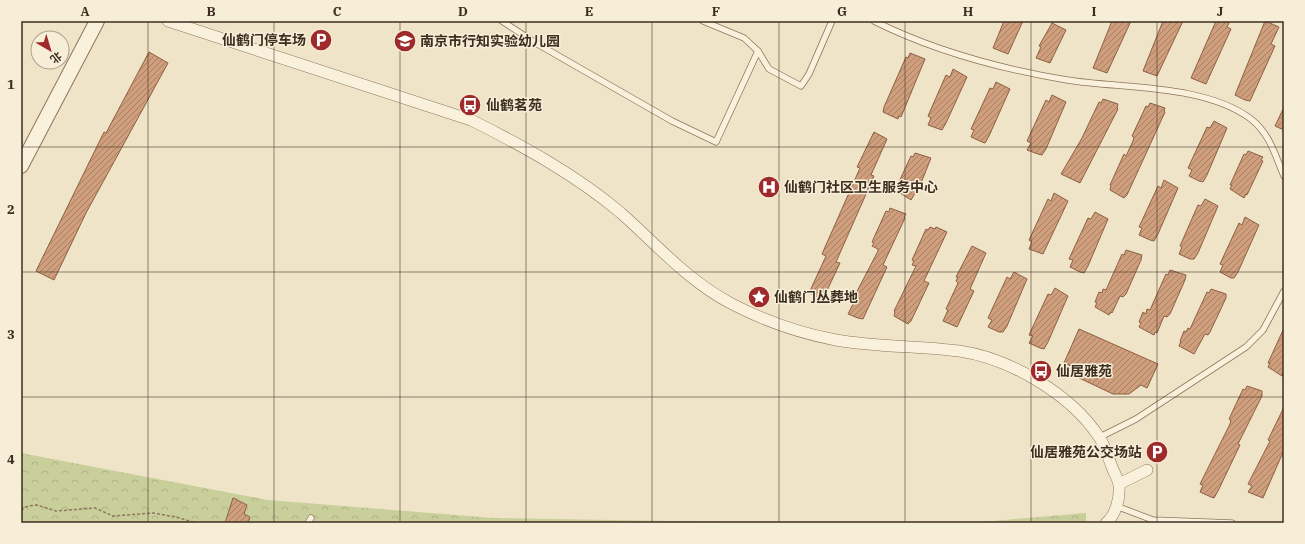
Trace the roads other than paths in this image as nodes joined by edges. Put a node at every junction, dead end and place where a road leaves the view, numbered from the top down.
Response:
1 (97, 21) edge
2 (168, 21) edge
3 (502, 21) edge
4 (703, 21) edge
5 (832, 21) edge
6 (874, 21) edge
7 (758, 51) junction
8 (21, 166) edge
9 (1284, 176) edge
10 (1284, 291) edge
11 (1100, 438) junction
12 (1147, 470) dead end
13 (1119, 484) junction
14 (1116, 506) junction
15 (1110, 522) edge
16 (1232, 523) edge

1 - 8 street
2 - 11 street
3 - 7 lane
4 - 7 lane
5 - 7 lane
6 - 9 lane
10 - 11 lane
11 - 13 street
12 - 13 street
13 - 14 street
14 - 15 street
14 - 16 lane

